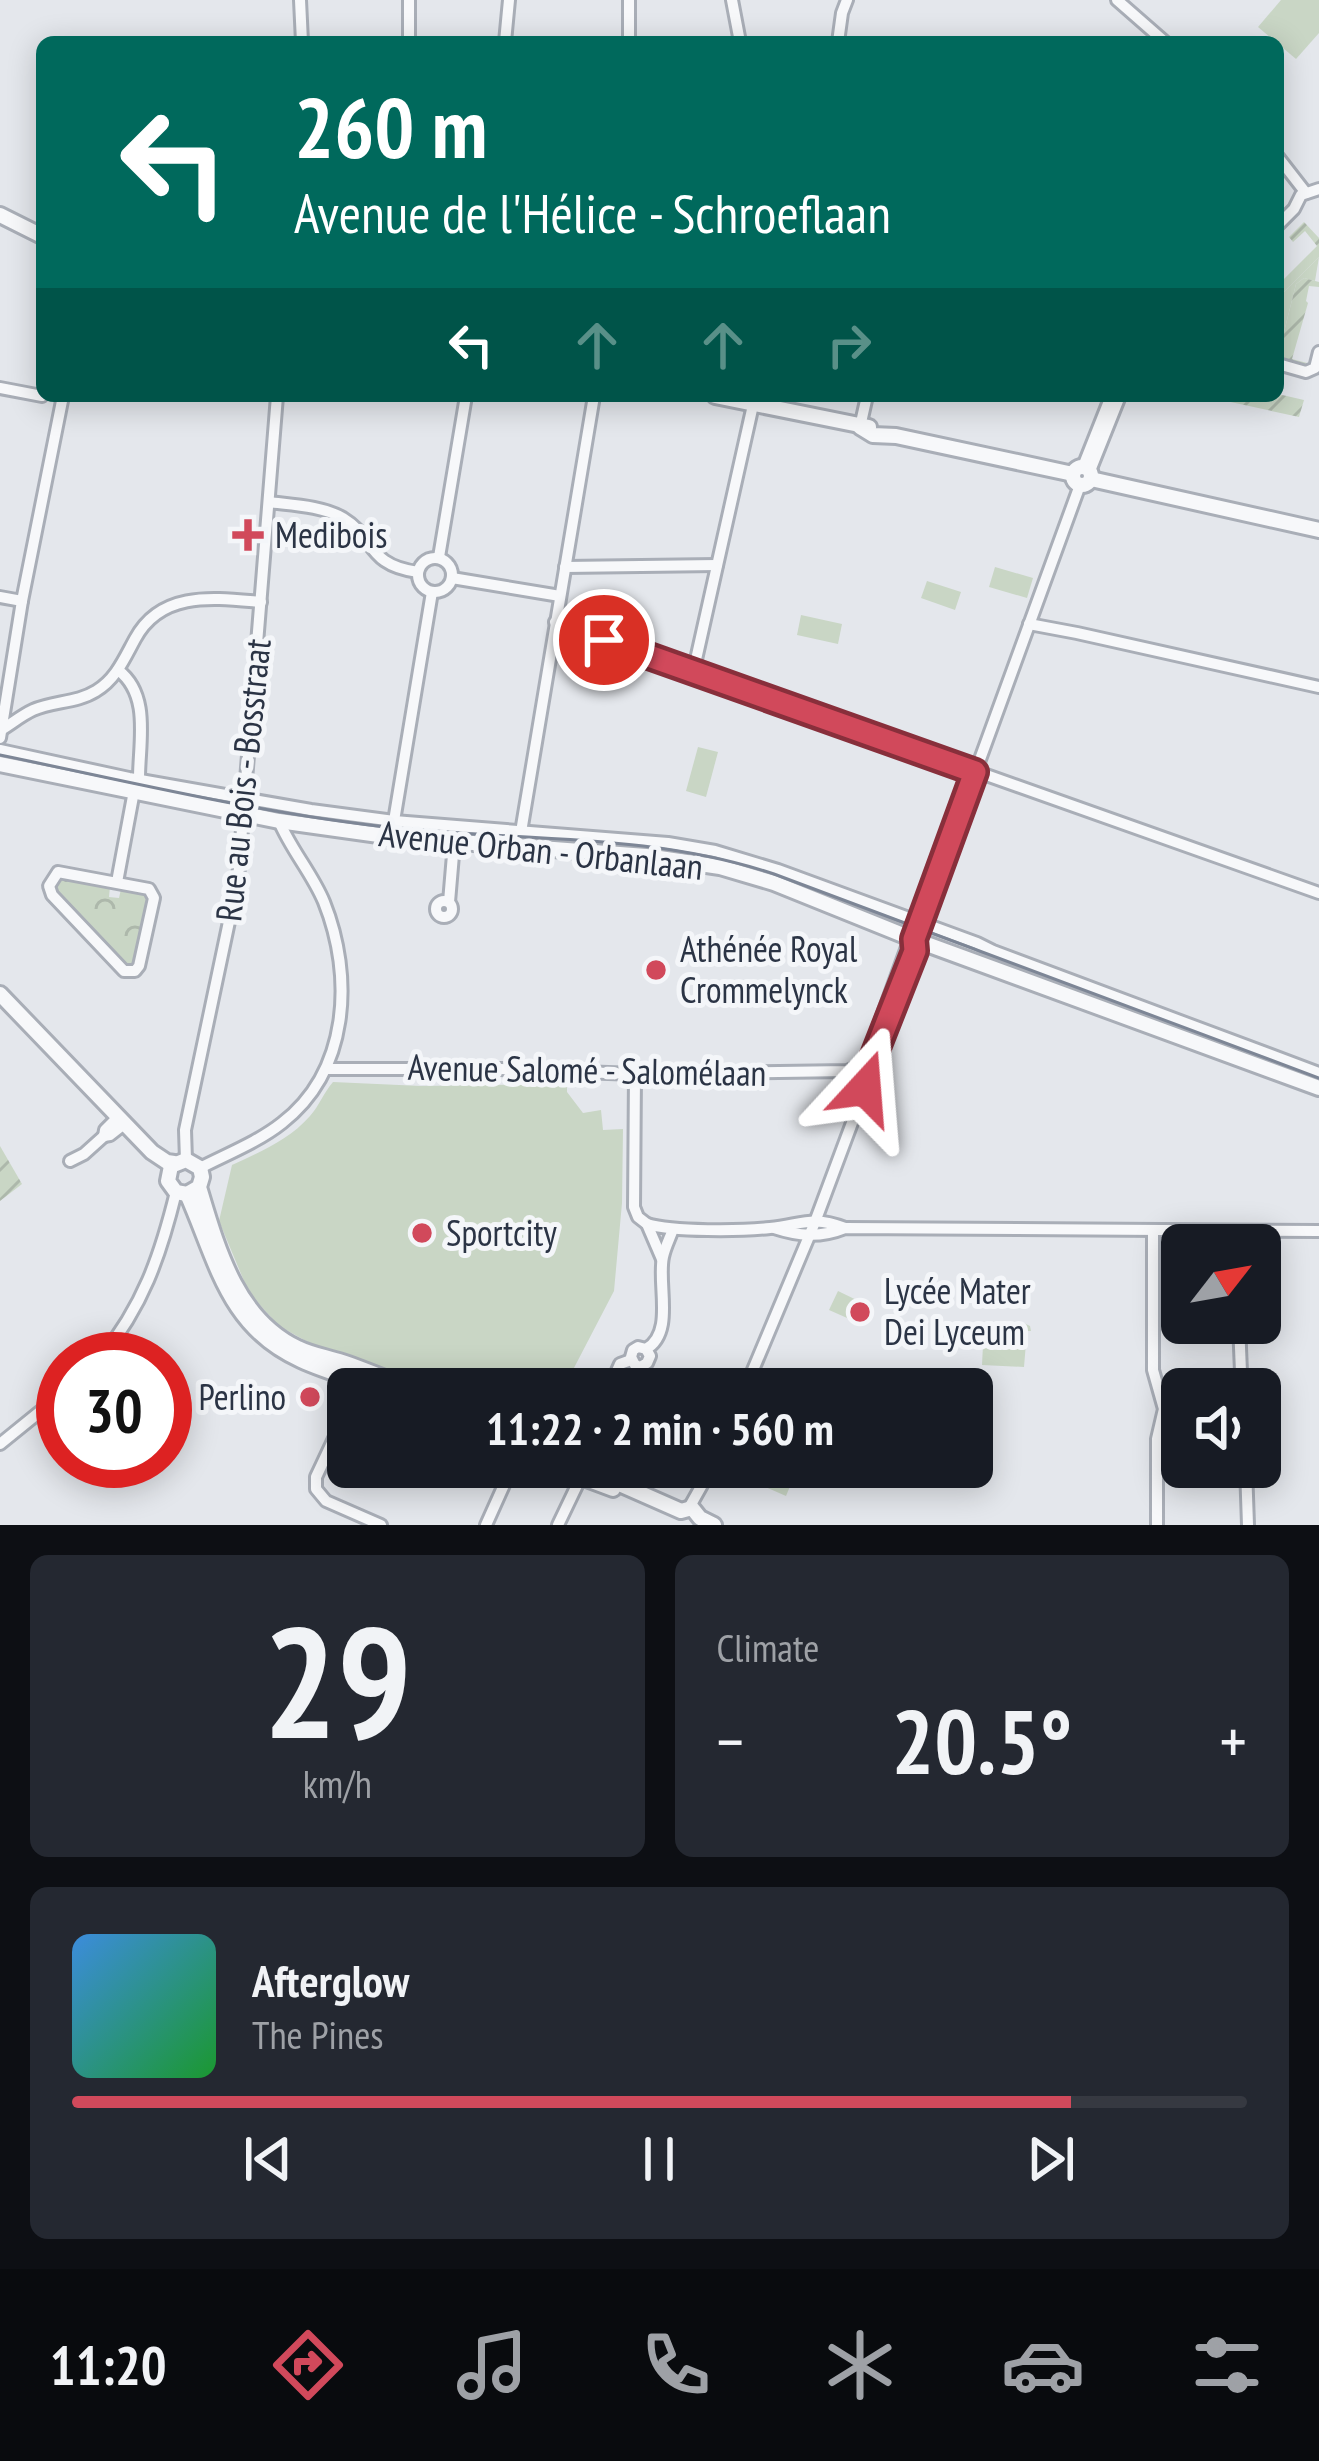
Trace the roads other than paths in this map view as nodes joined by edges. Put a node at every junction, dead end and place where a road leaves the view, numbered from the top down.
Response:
1 (300, 0) edge
2 (409, 0) edge
3 (509, 0) edge
4 (629, 0) edge
5 (733, 0) edge
6 (847, 0) edge
7 (1117, 0) edge
8 (1127, 0) edge
9 (1147, 24) junction
10 (302, 36) edge
11 (409, 36) edge
12 (506, 36) edge
13 (629, 36) edge
14 (739, 36) edge
15 (839, 36) edge
16 (1159, 36) edge
17 (1284, 163) edge
18 (1313, 191) edge
19 (0, 215) edge
20 (1284, 222) edge
21 (36, 233) edge
22 (1319, 352) edge
23 (1284, 366) edge
24 (0, 388) edge
25 (36, 395) edge
26 (62, 402) edge
27 (277, 402) edge
28 (465, 402) edge
29 (592, 402) edge
30 (744, 402) edge
31 (866, 402) edge
32 (1112, 402) edge
33 (753, 404) junction
34 (860, 427) junction
35 (1083, 475) junction
36 (269, 502) junction
37 (1319, 530) edge
38 (439, 557) junction
39 (717, 565) junction
40 (565, 567) junction
41 (418, 572) junction
42 (452, 578) junction
43 (432, 592) junction
44 (560, 596) junction
45 (0, 597) edge
46 (22, 601) junction
47 (261, 602) junction
48 (556, 622) junction
49 (1029, 624) junction
50 (118, 670) junction
51 (693, 673) junction
52 (1319, 687) edge
53 (0, 734) edge
54 (0, 750) edge
55 (0, 764) edge
56 (975, 772) junction
57 (137, 785) junction
58 (246, 798) junction
59 (244, 815) junction
60 (303, 816) junction
61 (279, 821) junction
62 (394, 821) junction
63 (521, 832) junction
64 (454, 843) junction
65 (117, 882) junction
66 (1319, 892) edge
67 (449, 902) dead end
68 (917, 931) junction
69 (0, 998) edge
70 (326, 1069) junction
71 (867, 1073) junction
72 (1319, 1073) edge
73 (634, 1074) junction
74 (1319, 1088) edge
75 (119, 1122) junction
76 (70, 1161) dead end
77 (182, 1167) junction
78 (187, 1191) junction
79 (194, 1211) junction
80 (171, 1214) junction
81 (815, 1222) junction
82 (647, 1224) junction
83 (673, 1228) junction
84 (774, 1228) junction
85 (845, 1228) junction
86 (1153, 1230) junction
87 (1161, 1230) edge
88 (1281, 1230) edge
89 (1319, 1231) edge
90 (809, 1236) junction
91 (662, 1259) junction
92 (121, 1332) edge
93 (358, 1368) edge
94 (618, 1368) edge
95 (754, 1368) edge
96 (327, 1371) edge
97 (1161, 1398) edge
98 (36, 1415) edge
99 (1161, 1422) edge
100 (0, 1444) edge
101 (327, 1454) edge
102 (503, 1488) edge
103 (574, 1488) edge
104 (613, 1488) edge
105 (703, 1488) edge
106 (1247, 1488) edge
107 (692, 1518) edge
108 (381, 1525) edge
109 (486, 1525) edge
110 (558, 1525) edge
111 (1157, 1525) edge
112 (1248, 1525) edge

1 - 10 street
2 - 11 street
3 - 12 street
4 - 13 street
5 - 14 street
6 - 15 street
7 - 9 street
8 - 9 street
9 - 16 street
17 - 18 street
18 - 20 street
19 - 21 street
22 - 23 street
24 - 25 street
26 - 46 street
27 - 36 street, Rue au Bois - Bosstraat
28 - 38 street
29 - 40 street
30 - 33 street
31 - 34 street
32 - 35 street
33 - 34 street
33 - 39 street
34 - 35 street
35 - 37 street
35 - 49 street
36 - 41 street
36 - 47 street, Rue au Bois - Bosstraat
38 - 41 street
38 - 42 street
39 - 40 street
39 - 51 street
40 - 44 street
41 - 43 street
42 - 43 street
42 - 44 street
43 - 62 street
44 - 48 street
45 - 46 street
46 - 53 street
47 - 50 street
47 - 58 street, Rue au Bois - Bosstraat
48 - 51 street
48 - 63 street
49 - 52 street
49 - 56 street
50 - 53 street
50 - 57 street
51 - 56 street
54 - 57 street, Avenue Orban - Orbanlaan
55 - 57 street, Avenue Orban - Orbanlaan
56 - 66 street
56 - 68 street
57 - 58 street, Avenue Orban - Orbanlaan
57 - 59 street, Avenue Orban - Orbanlaan
57 - 65 street
58 - 59 street, Rue au Bois - Bosstraat
58 - 60 street, Avenue Orban - Orbanlaan
59 - 61 street, Avenue Orban - Orbanlaan
59 - 77 street, Rue au Bois - Bosstraat
60 - 61 street, Avenue Orban - Orbanlaan
60 - 62 street, Avenue Orban - Orbanlaan
60 - 64 street, Avenue Orban - Orbanlaan
61 - 70 street
62 - 63 street, Avenue Orban - Orbanlaan
63 - 68 street, Avenue Orban - Orbanlaan
64 - 67 street
64 - 68 street, Avenue Orban - Orbanlaan
65 - 65 street
68 - 71 street
68 - 72 street, Avenue Orban - Orbanlaan
68 - 74 street, Avenue Orban - Orbanlaan
69 - 75 street
70 - 73 street, Avenue Salomé - Salomélaan
70 - 77 street
71 - 73 street, Avenue Salomé - Salomélaan
71 - 81 street
73 - 82 street
75 - 76 street
75 - 77 street
77 - 78 street
77 - 78 street
78 - 79 street
78 - 80 street
78 - 93 street
79 - 80 street
79 - 96 street
80 - 92 street
81 - 84 street
81 - 85 street
81 - 90 street
82 - 83 street
82 - 91 street
83 - 84 street
83 - 91 street
84 - 90 street
85 - 86 street
85 - 90 street
86 - 87 street
86 - 97 street
88 - 89 street
90 - 95 street
91 - 94 street
98 - 100 street
99 - 111 street
101 - 108 street
102 - 109 street
103 - 110 street
104 - 107 street
105 - 107 street
106 - 112 street

